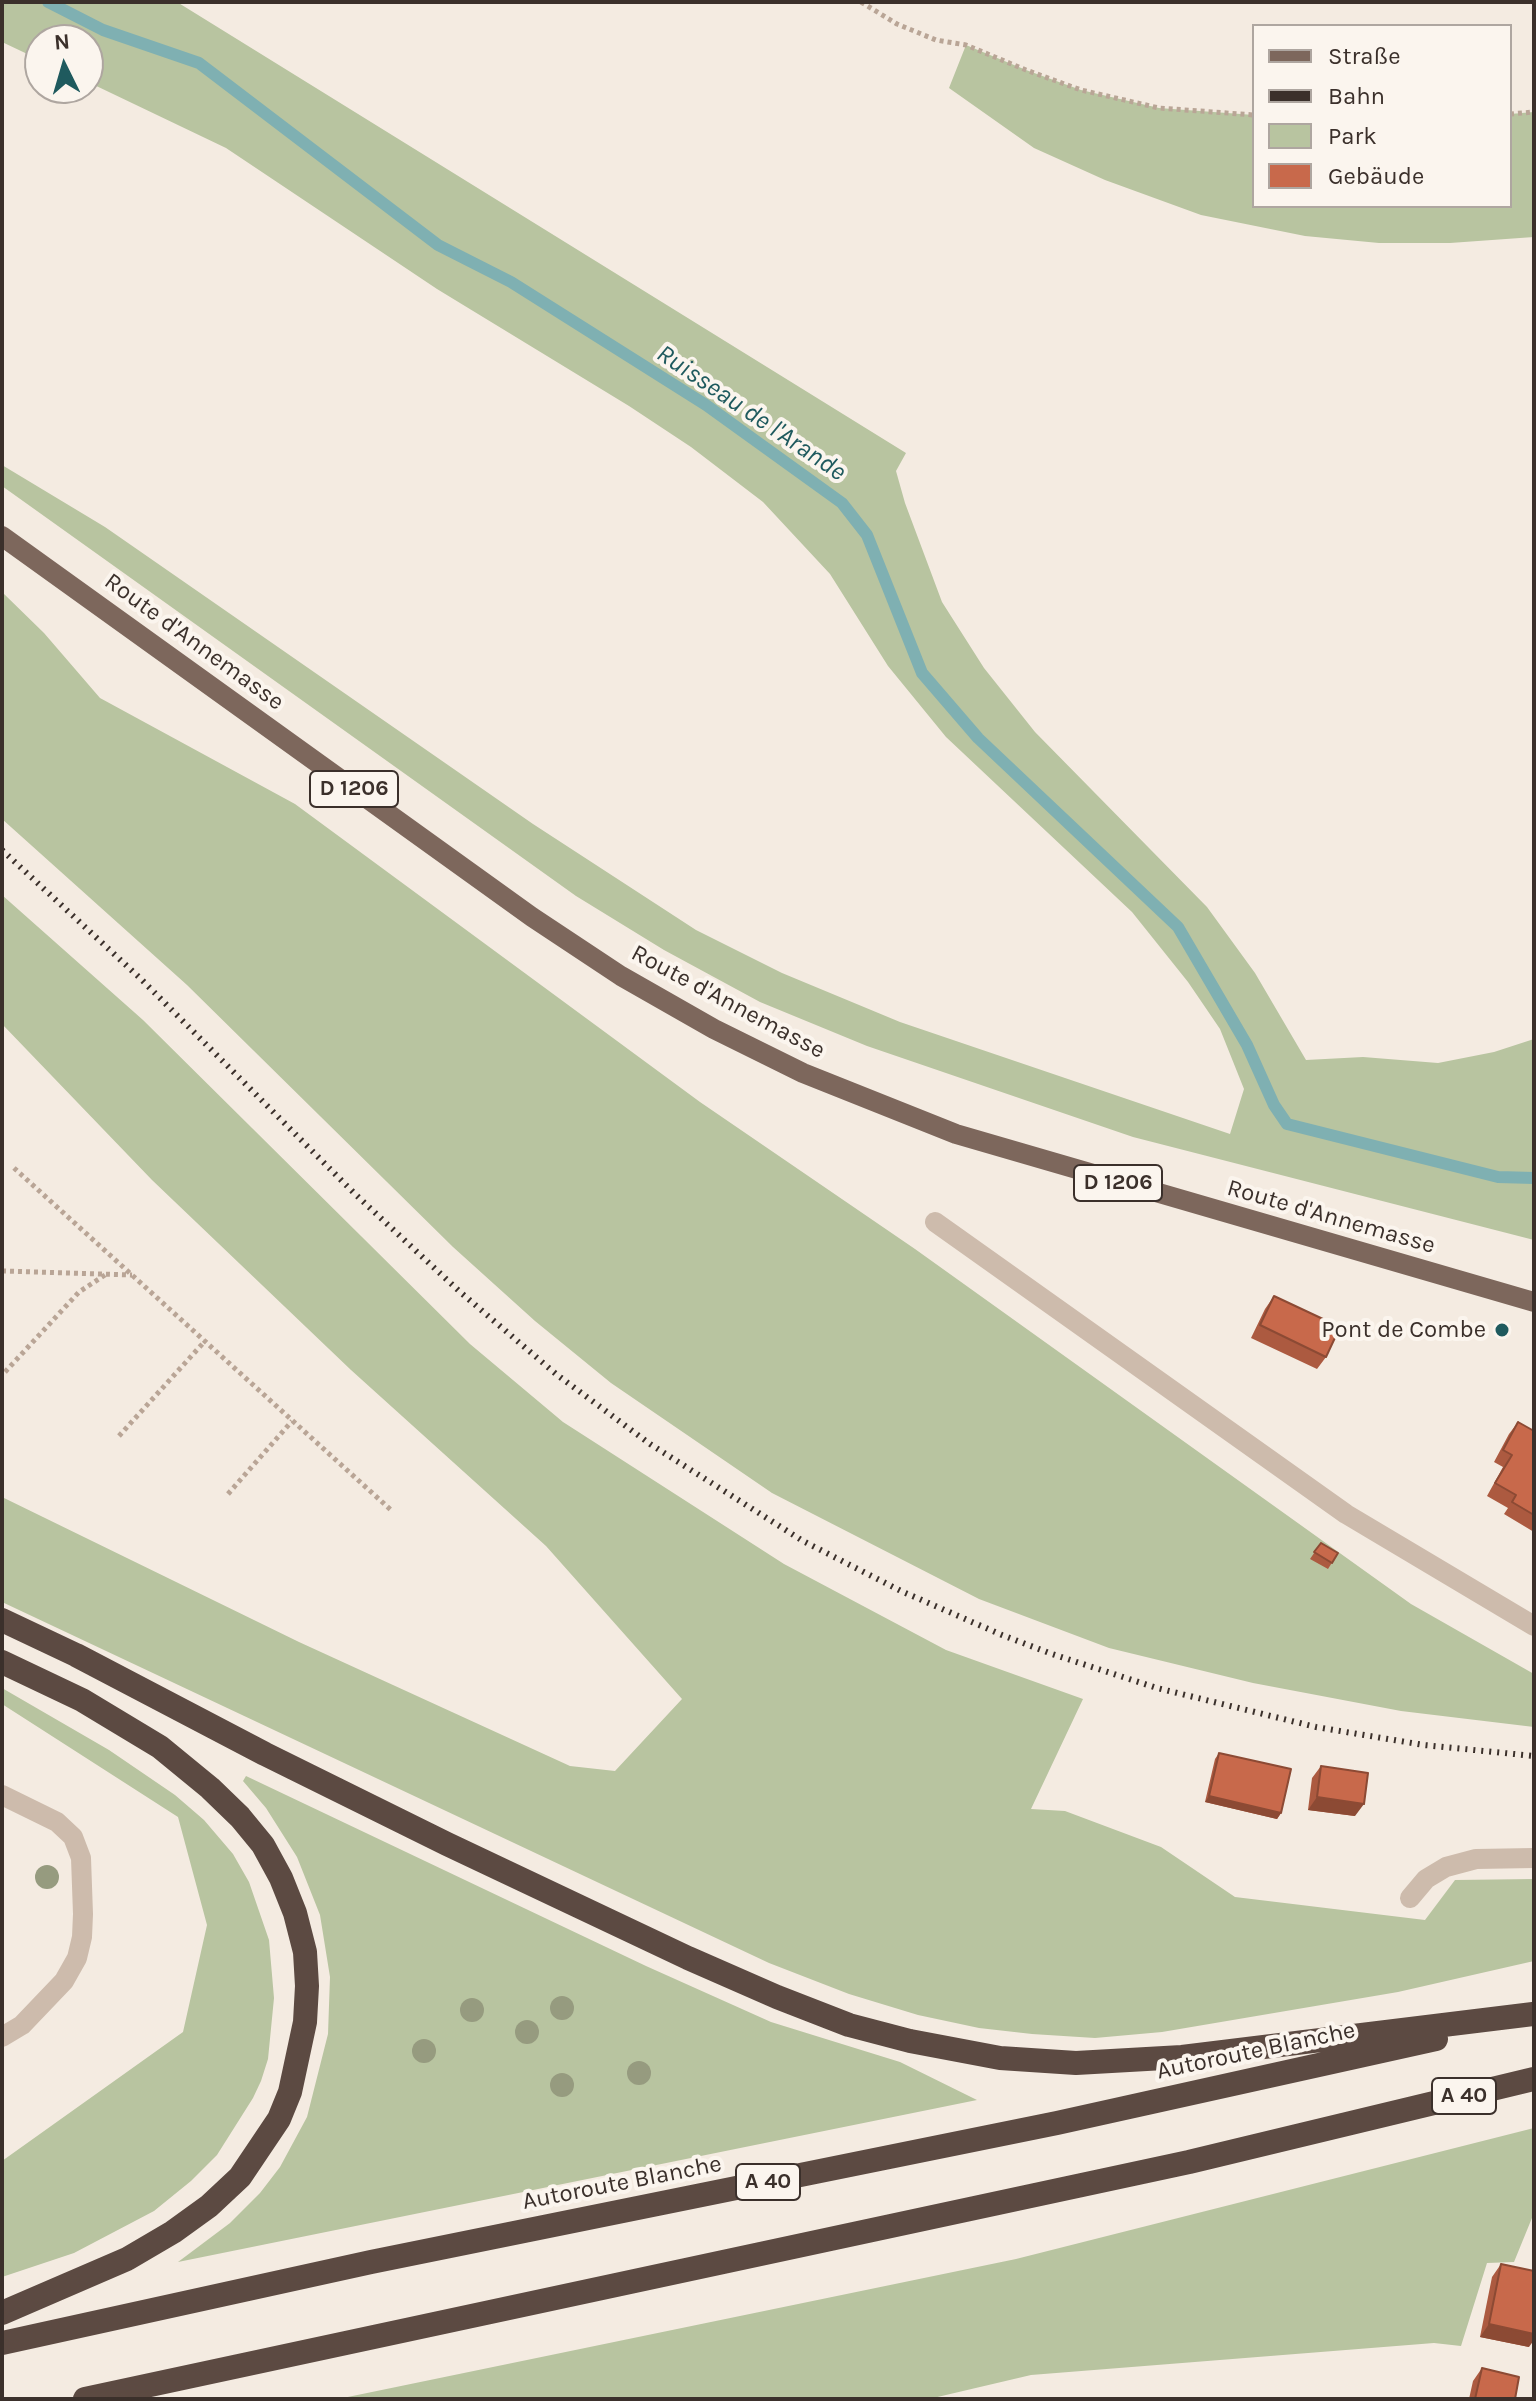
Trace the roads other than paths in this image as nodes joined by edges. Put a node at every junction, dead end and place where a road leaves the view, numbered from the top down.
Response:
1 (2, 536) edge
2 (935, 1222) dead end
3 (1534, 1302) edge
4 (2, 1620) edge
5 (1534, 1626) edge
6 (2, 1662) edge
7 (2, 1795) edge
8 (1534, 1858) edge
9 (1410, 1898) dead end
10 (1533, 2014) edge
11 (2, 2037) edge
12 (1534, 2079) edge
13 (2, 2313) edge
14 (2, 2343) edge
15 (331, 2345) junction
16 (85, 2399) edge
17 (158, 2399) edge

1 - 3 main road, Route d'Annemasse / D 1206
2 - 5 street
4 - 10 highway
6 - 13 highway
7 - 11 street
8 - 9 street
10 - 14 highway, Autoroute Blanche / A 40
12 - 15 highway, A 40
15 - 16 highway, A 40
15 - 17 highway

